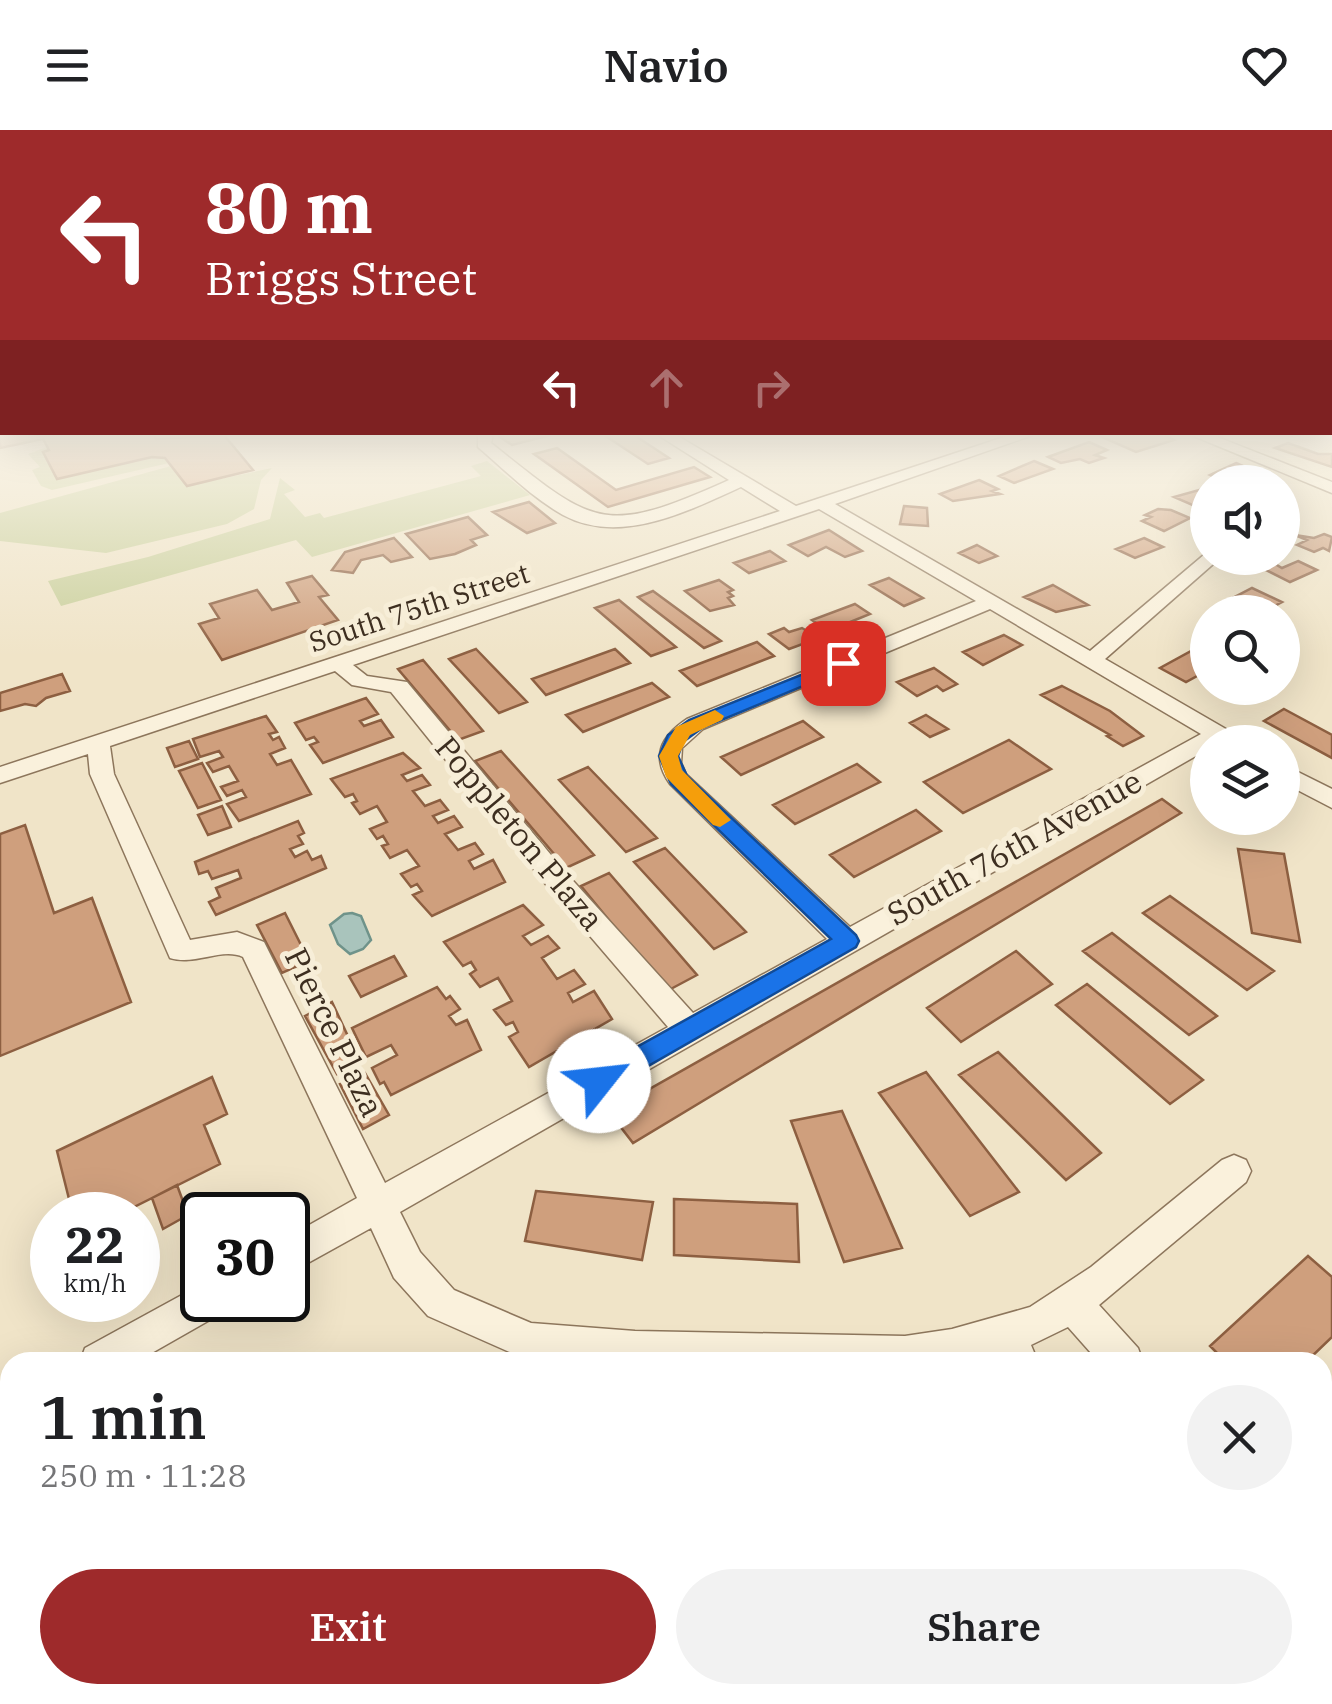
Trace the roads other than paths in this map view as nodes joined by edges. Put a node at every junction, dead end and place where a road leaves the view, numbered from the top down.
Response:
1 (566, 508) edge
2 (672, 508) edge
3 (788, 508) edge
4 (805, 508) edge
5 (830, 508) edge
6 (794, 512) junction
7 (1191, 575) edge
8 (991, 602) junction
9 (1090, 660) junction
10 (340, 662) junction
11 (1202, 725) edge
12 (98, 742) junction
13 (1190, 757) edge
14 (0, 775) edge
15 (1300, 782) edge
16 (1332, 800) edge
17 (848, 941) junction
18 (689, 1030) junction
19 (1234, 1170) dead end
20 (378, 1205) junction
21 (310, 1244) edge
22 (1073, 1304) junction
23 (180, 1316) edge
24 (1021, 1340) edge
25 (117, 1352) edge
26 (563, 1352) edge
27 (603, 1352) edge
28 (744, 1352) edge
29 (925, 1352) edge
30 (1115, 1352) edge

1 - 2 street
3 - 6 street
4 - 6 street, South 75th Street
5 - 8 street
6 - 10 street, South 75th Street
7 - 9 street
8 - 9 street
8 - 17 street
9 - 11 street
10 - 12 street, South 75th Street
10 - 18 street, Poppleton Plaza
12 - 14 street, South 75th Street
12 - 20 street, Pierce Plaza
13 - 17 street, South 76th Avenue
15 - 16 street
17 - 18 street, South 76th Avenue
18 - 20 street, South 76th Avenue
19 - 22 street
20 - 21 street, South 76th Avenue
20 - 26 street
22 - 24 street
22 - 30 street
23 - 25 street
24 - 29 street
27 - 28 street

